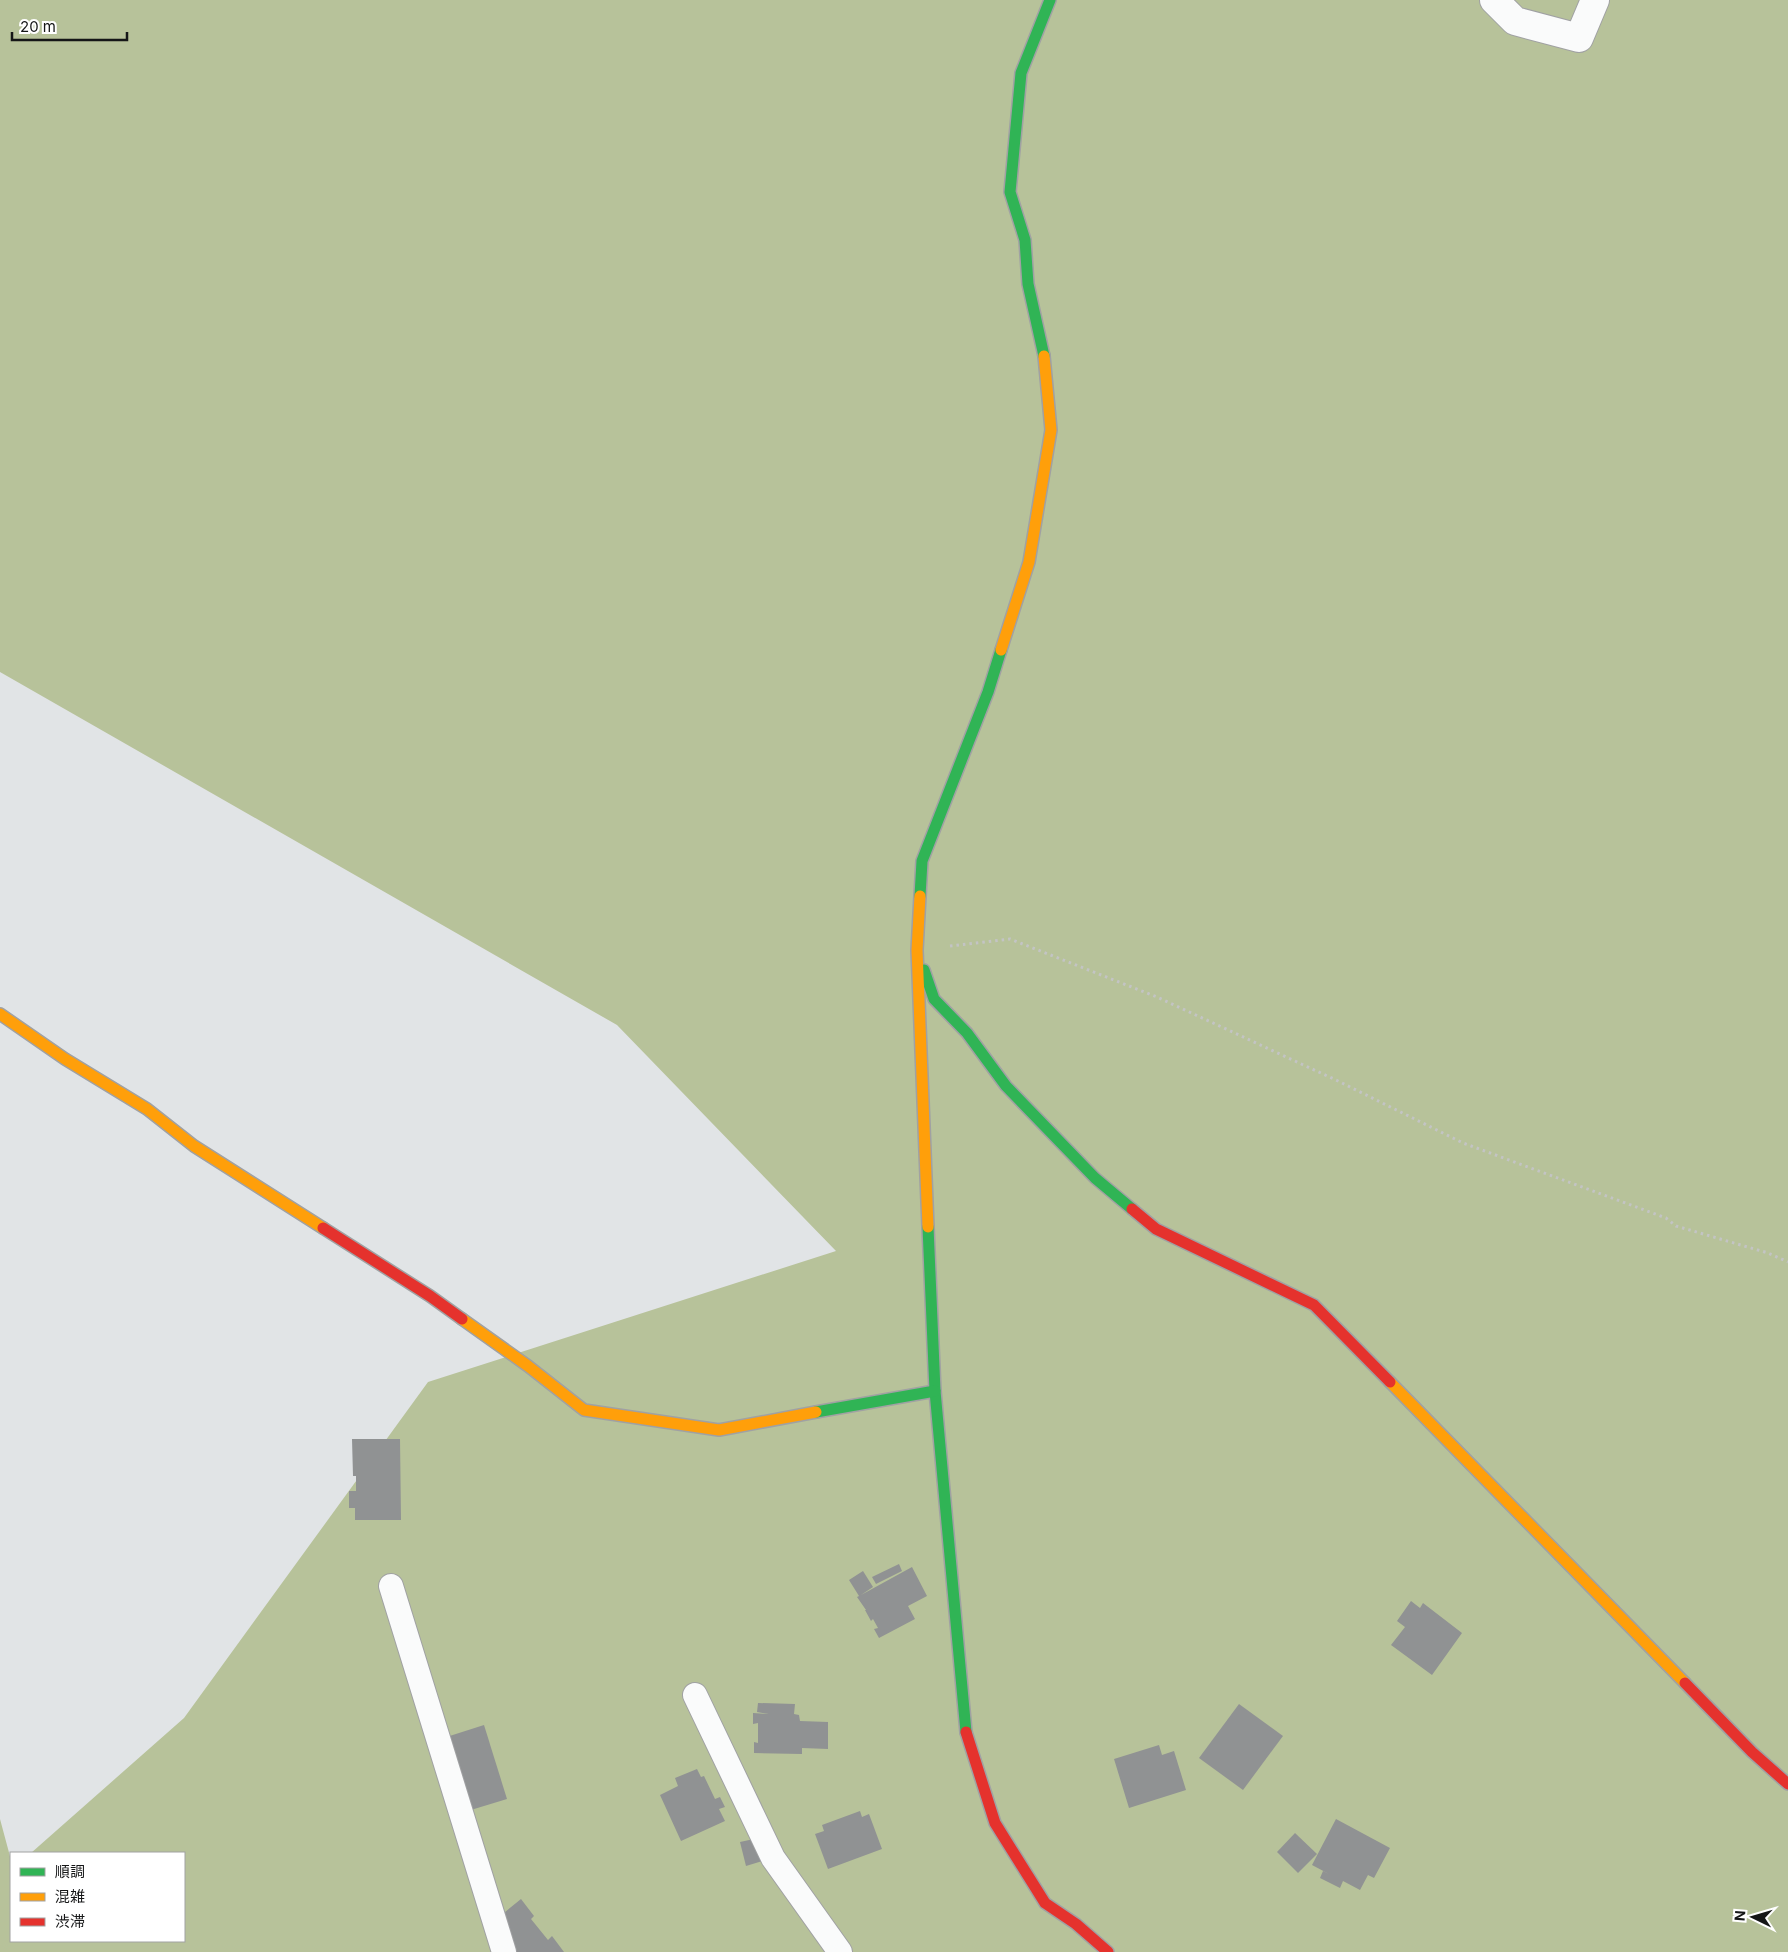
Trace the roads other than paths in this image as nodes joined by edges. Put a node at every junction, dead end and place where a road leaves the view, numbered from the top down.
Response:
1 (1050, 0) edge
2 (1494, 0) edge
3 (1595, 0) edge
4 (917, 950) junction
5 (0, 1014) edge
6 (935, 1391) junction
7 (390, 1586) dead end
8 (695, 1695) dead end
9 (1788, 1784) edge
10 (504, 1952) edge
11 (840, 1952) edge
12 (1108, 1952) edge

1 - 4 street
2 - 3 street
4 - 6 street
4 - 9 street
5 - 6 street
6 - 12 street
7 - 10 lane
8 - 11 lane

